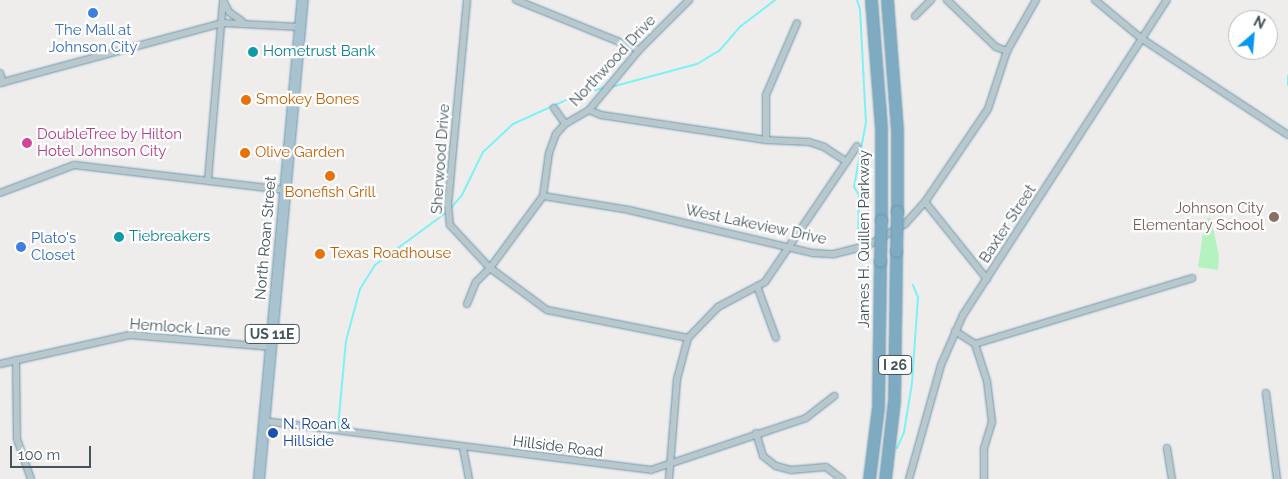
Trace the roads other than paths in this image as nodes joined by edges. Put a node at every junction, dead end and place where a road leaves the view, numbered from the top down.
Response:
1 (223, 0) edge
2 (303, 0) edge
3 (467, 0) edge
4 (516, 0) edge
5 (689, 0) edge
6 (871, 0) edge
7 (887, 0) edge
8 (931, 0) edge
9 (947, 0) edge
10 (1036, 0) edge
11 (1096, 0) edge
12 (1167, 0) edge
13 (915, 16) dead end
14 (243, 22) junction
15 (223, 23) junction
16 (797, 23) dead end
17 (300, 28) junction
18 (1142, 39) junction
19 (639, 50) junction
20 (1007, 51) junction
21 (0, 73) edge
22 (1, 83) edge
23 (554, 108) dead end
24 (589, 110) junction
25 (566, 124) junction
26 (1288, 135) edge
27 (766, 140) junction
28 (857, 146) dead end
29 (847, 162) junction
30 (208, 180) junction
31 (285, 190) junction
32 (0, 193) edge
33 (543, 196) junction
34 (925, 202) junction
35 (787, 248) junction
36 (490, 268) junction
37 (1192, 278) dead end
38 (987, 279) junction
39 (757, 286) junction
40 (467, 304) dead end
41 (955, 331) junction
42 (688, 338) junction
43 (776, 338) dead end
44 (975, 344) junction
45 (271, 347) junction
46 (16, 360) junction
47 (0, 364) edge
48 (1266, 393) dead end
49 (834, 396) dead end
50 (264, 421) junction
51 (756, 433) junction
52 (463, 448) junction
53 (1167, 448) dead end
54 (671, 462) junction
55 (31, 479) edge
56 (259, 479) edge
57 (469, 479) edge
58 (669, 479) edge
59 (842, 479) edge
60 (869, 479) edge
61 (885, 479) edge
62 (909, 479) edge
63 (984, 479) edge
64 (1172, 479) edge
65 (1277, 479) edge

1 - 14 street
1 - 15 street
2 - 17 main road, North Roan Street / US 11E
3 - 36 street, Sherwood Drive
4 - 19 street
5 - 19 street, Northwood Drive
6 - 60 highway, James H. Quillen Parkway / I 26, bridge
7 - 61 highway, James H. Quillen Parkway / I 26, bridge
8 - 13 street
9 - 20 street
10 - 20 street, West Lakeview Drive
11 - 18 street
12 - 18 street, Baxter Street
14 - 15 street
14 - 17 street
15 - 22 street
15 - 30 street
16 - 27 street
17 - 31 main road, North Roan Street / US 11E
18 - 26 street
18 - 38 street, Baxter Street
19 - 24 street, Northwood Drive
20 - 34 street, West Lakeview Drive
21 - 22 street
23 - 25 street
24 - 25 street, Northwood Drive
24 - 27 street
25 - 33 street, Northwood Drive
27 - 29 street
28 - 29 street
29 - 35 street
30 - 31 street
30 - 32 street
31 - 45 main road, North Roan Street / US 11E
33 - 35 street, West Lakeview Drive
33 - 36 street, Northwood Drive
34 - 35 street, West Lakeview Drive
34 - 38 street
35 - 39 street
36 - 40 street, Northwood Drive
36 - 42 street, Sherwood Drive
37 - 44 street
38 - 41 street, Baxter Street
39 - 42 street
39 - 43 street
41 - 44 street
41 - 62 street, Baxter Street
42 - 54 street
44 - 63 street
45 - 46 street, Hemlock Lane
45 - 50 main road, North Roan Street / US 11E
46 - 47 street, Hemlock Lane
46 - 55 street
48 - 65 street
49 - 51 street, Hillside Road
50 - 52 street, Hillside Road
50 - 56 main road, North Roan Street / US 11E
51 - 54 street, Hillside Road
51 - 59 street
52 - 54 street, Hillside Road
52 - 57 street
53 - 64 street
54 - 58 street

